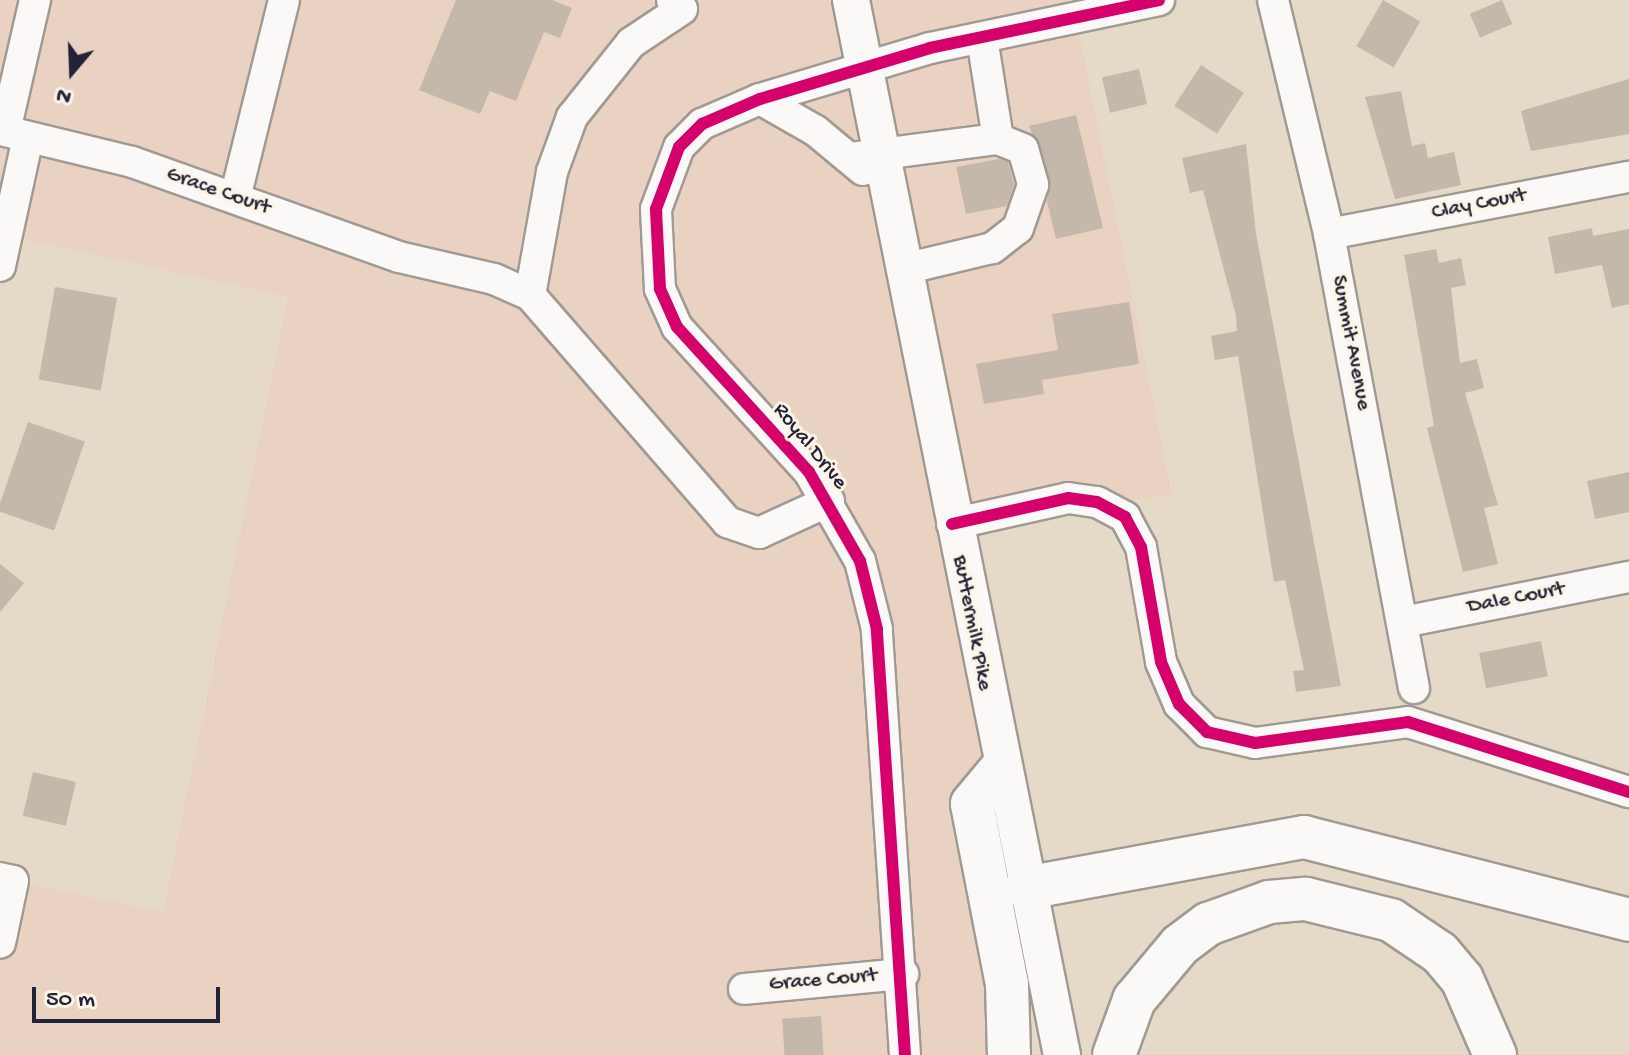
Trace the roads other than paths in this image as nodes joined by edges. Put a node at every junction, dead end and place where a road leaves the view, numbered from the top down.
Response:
1 (35, 0) edge
2 (284, 0) edge
3 (672, 0) edge
4 (851, 0) edge
5 (1159, 0) edge
6 (1273, 0) edge
7 (1101, 6) edge
8 (982, 38) junction
9 (866, 67) junction
10 (760, 99) junction
11 (28, 138) junction
12 (998, 139) junction
13 (866, 156) junction
14 (1629, 177) edge
15 (235, 198) junction
16 (7, 200) edge
17 (1329, 234) junction
18 (0, 266) edge
19 (904, 269) junction
20 (530, 295) junction
21 (829, 501) junction
22 (952, 524) junction
23 (1629, 577) edge
24 (1403, 622) junction
25 (1414, 688) dead end
26 (1000, 770) junction
27 (1629, 792) edge
28 (6, 879) edge
29 (1026, 888) junction
30 (1629, 920) edge
31 (0, 943) edge
32 (903, 974) junction
33 (744, 989) dead end
34 (905, 1055) edge
35 (1009, 1055) edge
36 (1062, 1055) edge
37 (1114, 1055) edge
38 (1495, 1055) edge

1 - 11 street
2 - 15 street
3 - 20 street
4 - 9 main road, Buttermilk Pike
5 - 7 street, Royal Drive
6 - 17 street, Summit Avenue
7 - 8 street, Royal Drive
8 - 9 street, Royal Drive
8 - 12 street
9 - 10 street, Royal Drive
9 - 13 main road, Buttermilk Pike
10 - 13 street
10 - 21 street, Royal Drive
11 - 15 street, Grace Court
11 - 16 street
12 - 13 street
12 - 19 street
13 - 19 main road, Buttermilk Pike
14 - 17 street, Clay Court
15 - 20 street, Grace Court
16 - 18 street
17 - 24 street, Summit Avenue
19 - 22 main road, Buttermilk Pike
20 - 21 street
21 - 32 street, Royal Drive
22 - 26 main road, Buttermilk Pike
22 - 27 street
23 - 24 street, Dale Court
24 - 25 street, Summit Avenue
26 - 29 main road, Buttermilk Pike
26 - 35 highway
28 - 31 street
29 - 30 highway
29 - 36 main road, Buttermilk Pike
32 - 33 street, Grace Court
32 - 34 street, Royal Drive
37 - 38 highway

